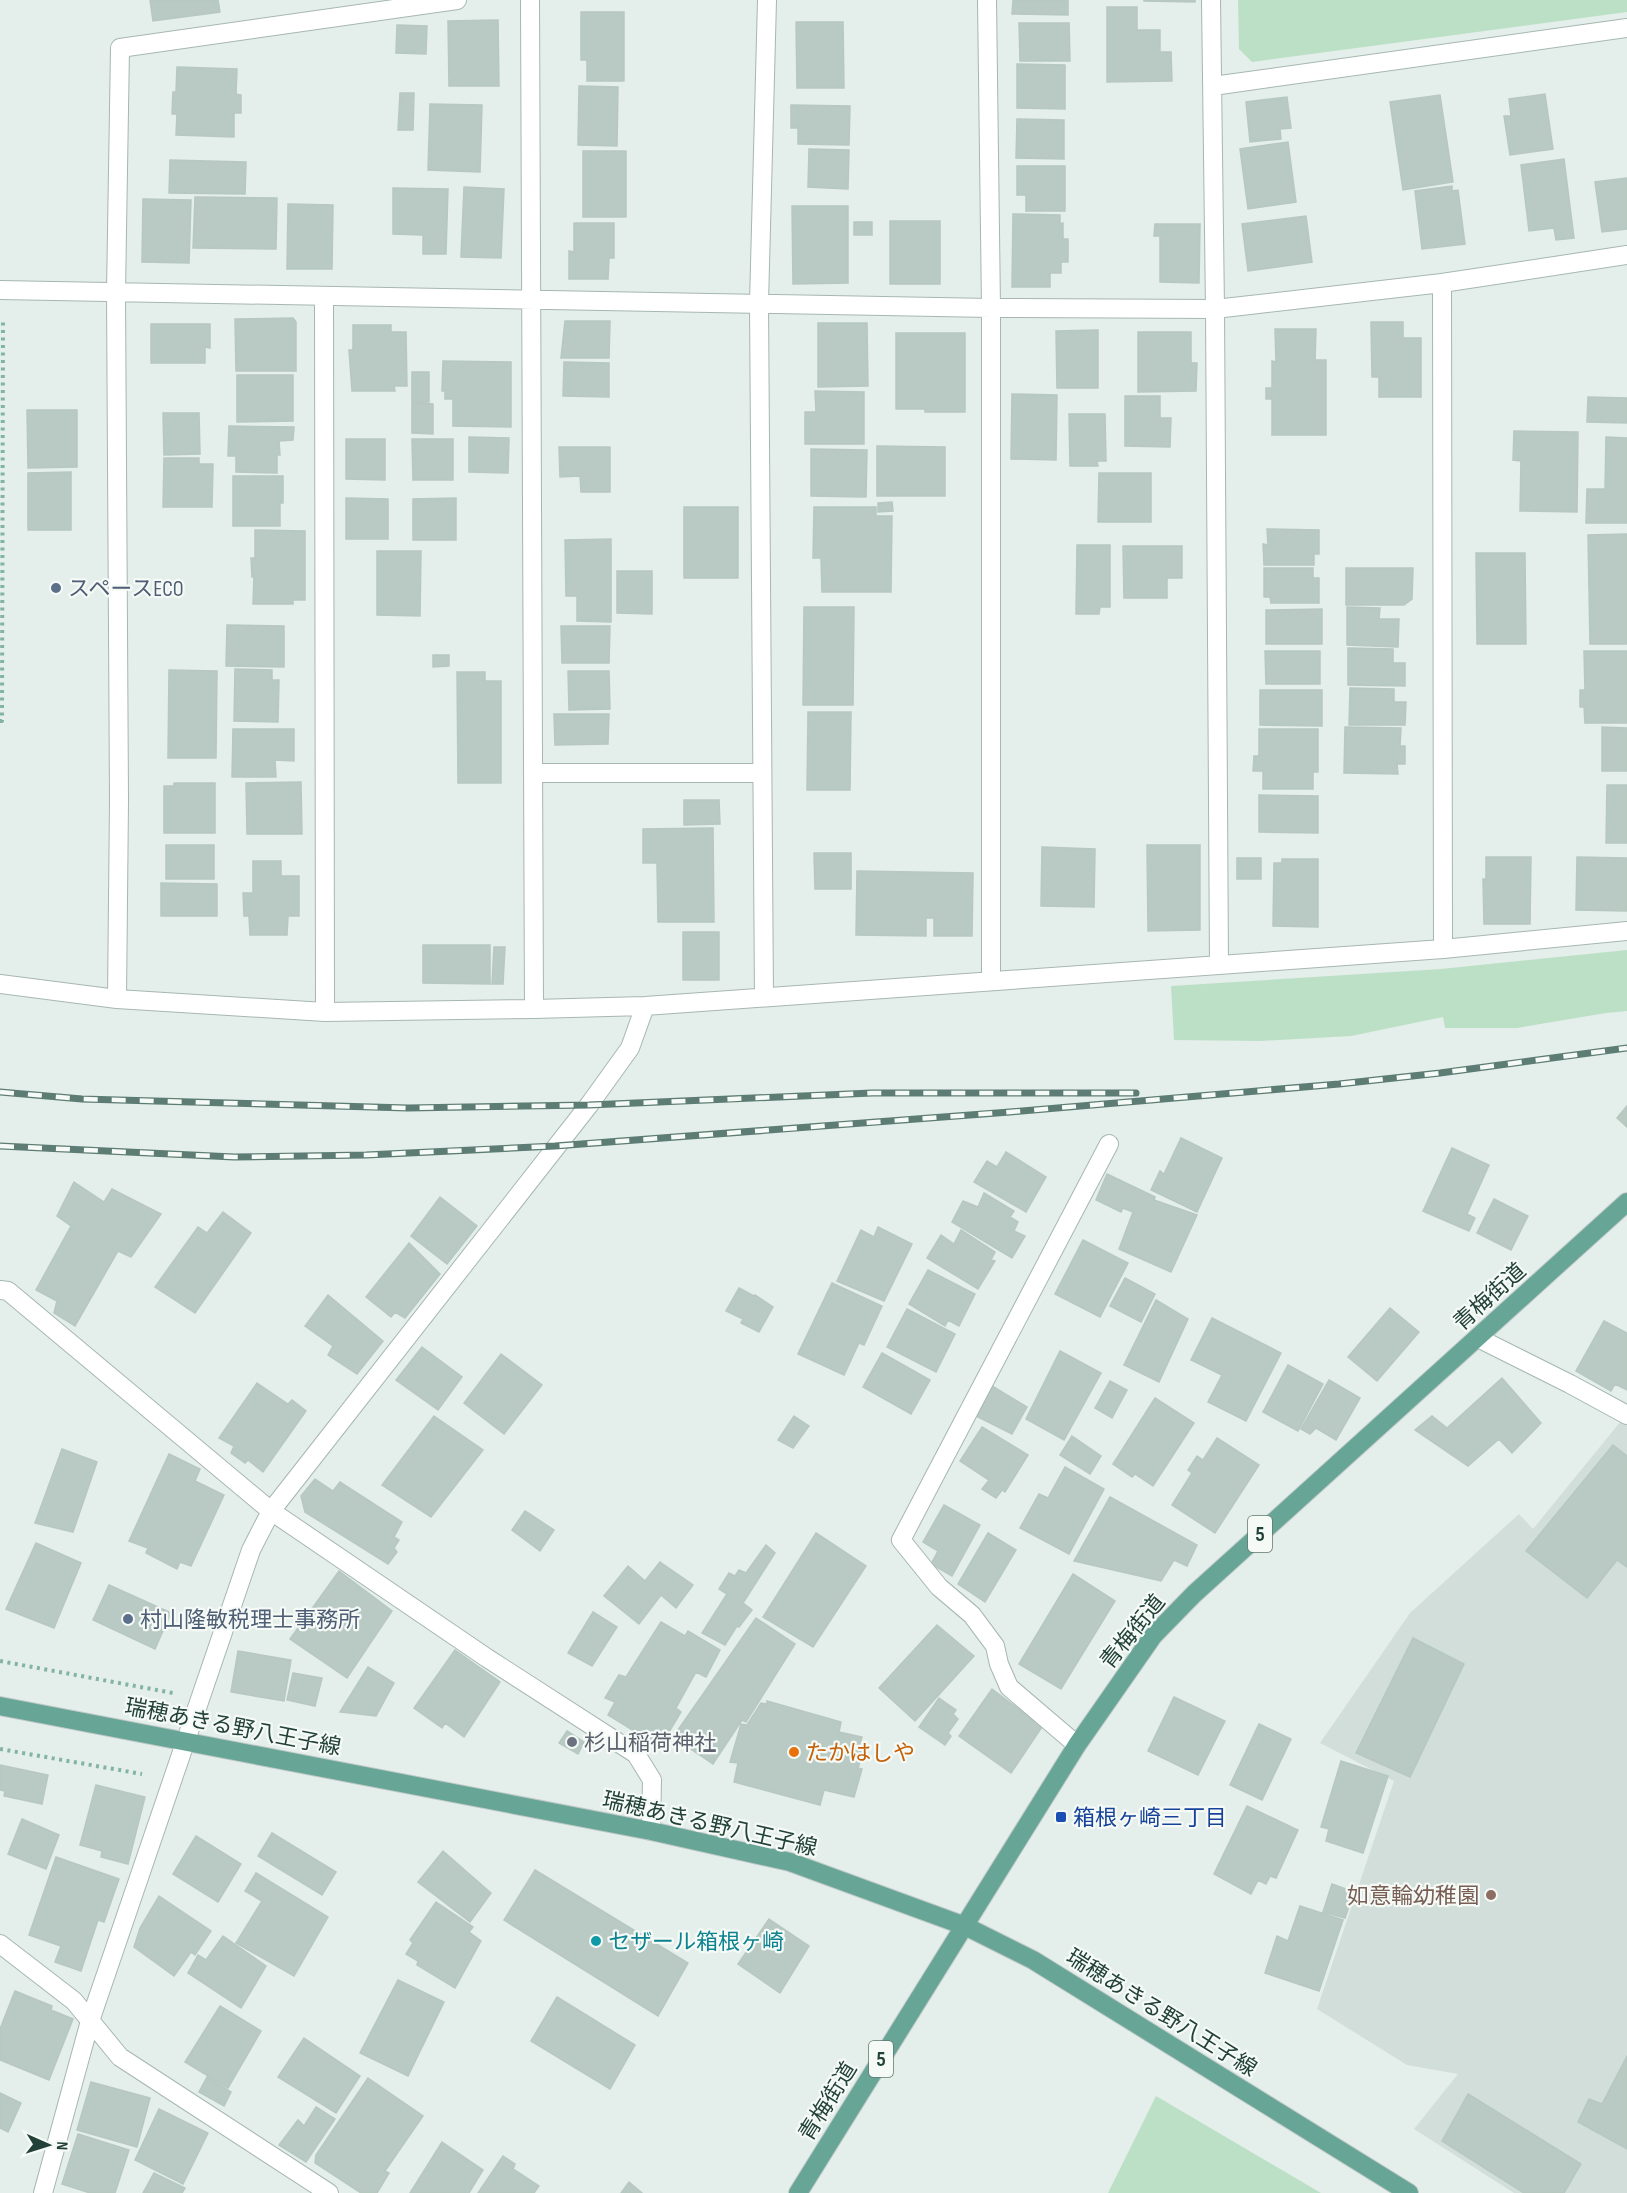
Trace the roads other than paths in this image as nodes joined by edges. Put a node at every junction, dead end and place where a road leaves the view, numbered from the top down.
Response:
1 (457, 0) edge
2 (530, 0) edge
3 (767, 0) edge
4 (987, 0) edge
5 (1211, 0) edge
6 (1627, 28) edge
7 (1213, 86) junction
8 (1627, 255) edge
9 (1442, 283) junction
10 (0, 290) edge
11 (117, 293) junction
12 (324, 296) junction
13 (531, 300) junction
14 (759, 303) junction
15 (991, 308) junction
16 (1215, 309) junction
17 (761, 772) junction
18 (532, 773) junction
19 (1627, 931) edge
20 (1443, 949) junction
21 (1219, 965) junction
22 (991, 981) junction
23 (0, 984) edge
24 (764, 998) junction
25 (117, 999) junction
26 (645, 1006) junction
27 (534, 1010) junction
28 (325, 1012) junction
29 (1110, 1144) dead end
30 (1627, 1203) edge
31 (0, 1290) edge
32 (1478, 1338) junction
33 (1627, 1415) edge
34 (271, 1511) junction
35 (0, 1706) edge
36 (187, 1741) junction
37 (1077, 1745) junction
38 (651, 1831) junction
39 (965, 1926) junction
40 (0, 1944) edge
41 (90, 2021) junction
42 (43, 2193) edge
43 (329, 2193) edge
44 (798, 2193) edge
45 (1409, 2193) edge

1 - 11 street
2 - 13 street
3 - 14 street
4 - 15 street
5 - 7 street
6 - 7 street
7 - 16 street
8 - 9 street
9 - 16 street
9 - 20 street
10 - 11 street
11 - 12 street
11 - 25 street
12 - 13 street
12 - 28 street
13 - 14 street
13 - 18 street
14 - 15 street
14 - 17 street
15 - 16 street
15 - 22 street
16 - 21 street
17 - 18 street
17 - 24 street
18 - 27 street
19 - 20 street
20 - 21 street
21 - 22 street
22 - 24 street
23 - 25 street
24 - 26 street
25 - 28 street
26 - 27 street
26 - 34 street
27 - 28 street
29 - 37 street
30 - 32 main road, 青梅街道 / 5
31 - 34 street
32 - 33 street
32 - 37 main road, 青梅街道 / 5
34 - 36 street
34 - 38 street
35 - 36 main road, 瑞穂あきる野八王子線
36 - 38 main road, 瑞穂あきる野八王子線
36 - 41 street
37 - 39 main road, 青梅街道 / 5
38 - 39 main road, 瑞穂あきる野八王子線
39 - 44 main road, 青梅街道 / 5
39 - 45 main road, 瑞穂あきる野八王子線
40 - 41 street
41 - 42 street
41 - 43 street

